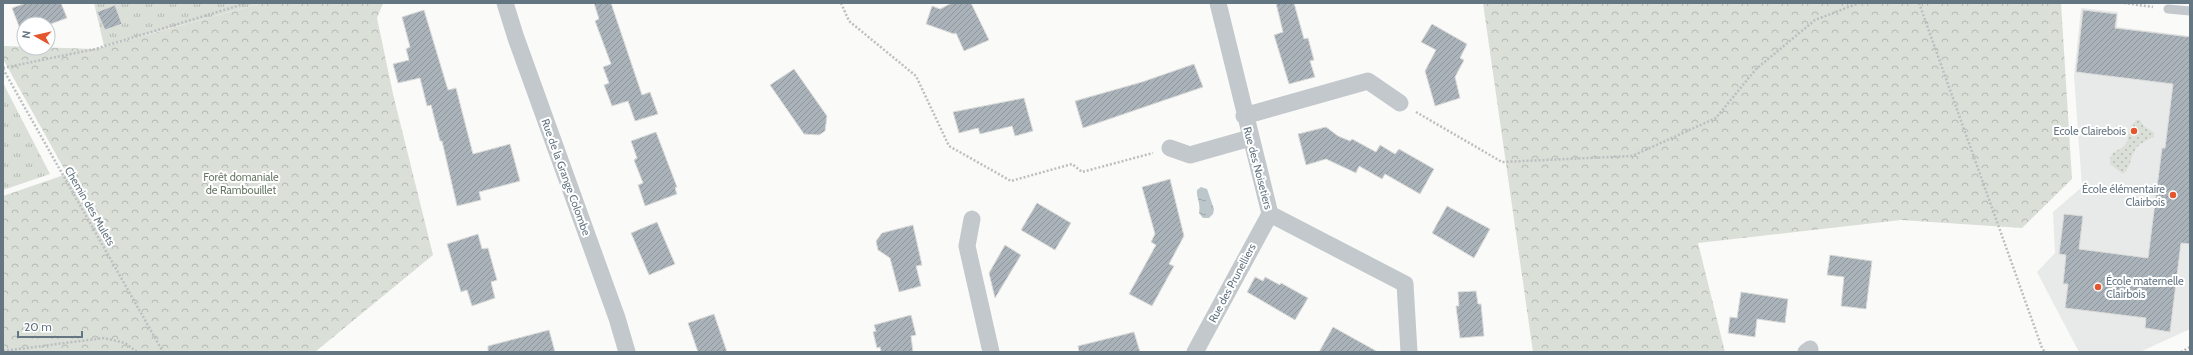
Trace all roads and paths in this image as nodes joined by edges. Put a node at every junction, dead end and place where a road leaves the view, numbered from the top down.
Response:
1 (247, 3) edge
2 (505, 3) edge
3 (841, 3) edge
4 (1218, 3) edge
5 (1860, 3) edge
6 (1919, 3) edge
7 (2124, 3) edge
8 (2168, 9) joint
9 (2190, 11) edge
10 (3, 68) edge
11 (1400, 103) joint
12 (1244, 116) junction
13 (1250, 138) junction
14 (1170, 148) joint
15 (1270, 214) junction
16 (972, 219) dead end
17 (2190, 347) edge
18 (3, 351) edge
19 (137, 352) edge
20 (163, 352) edge
21 (626, 352) edge
22 (992, 352) edge
23 (1194, 352) edge
24 (1409, 352) edge
25 (2045, 352) edge
26 (2181, 352) edge

1 - 10 path
2 - 21 street, Rue de la Grange Colombe
3 - 14 path
4 - 12 street, Rue des Noisetiers
5 - 11 path
6 - 25 path
7 - 8 path
8 - 9 lane
10 - 20 path, Chemin des Mulets
11 - 12 street
12 - 13 street, Rue des Noisetiers
13 - 14 street
13 - 15 street, Rue des Noisetiers
15 - 23 street, Rue des Prunelliers
15 - 24 street, Rue des Noisetiers
16 - 22 street
17 - 26 path
18 - 19 path

